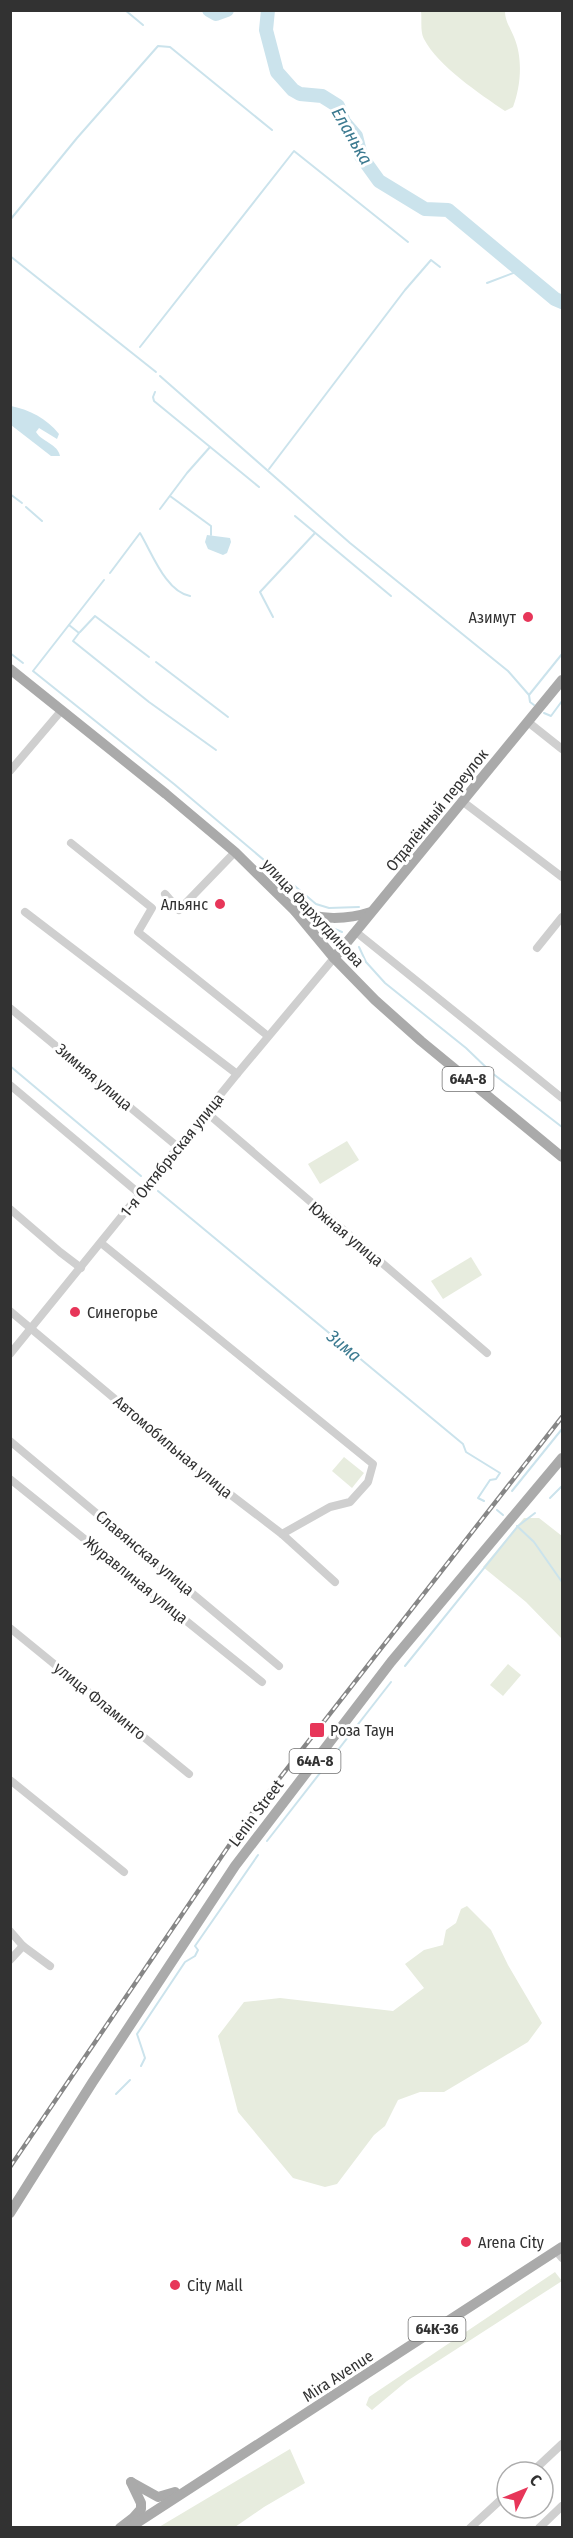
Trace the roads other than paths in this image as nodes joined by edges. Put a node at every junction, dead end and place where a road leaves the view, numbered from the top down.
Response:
1 (10, 669) edge
2 (562, 680) edge
3 (61, 711) junction
4 (528, 722) junction
5 (562, 749) edge
6 (10, 771) edge
7 (462, 801) junction
8 (71, 843) dead end
9 (235, 852) junction
10 (562, 877) edge
11 (165, 894) dead end
12 (295, 911) junction
13 (25, 912) dead end
14 (372, 912) junction
15 (562, 917) edge
16 (356, 932) junction
17 (537, 948) dead end
18 (334, 958) junction
19 (10, 1008) edge
20 (268, 1036) junction
21 (237, 1074) junction
22 (10, 1085) edge
23 (562, 1098) edge
24 (206, 1112) junction
25 (178, 1147) junction
26 (562, 1157) edge
27 (141, 1194) junction
28 (10, 1209) edge
29 (101, 1244) junction
30 (81, 1268) junction
31 (10, 1311) edge
32 (31, 1330) junction
33 (488, 1353) dead end
34 (10, 1354) edge
35 (10, 1442) edge
36 (562, 1458) edge
37 (10, 1479) edge
38 (282, 1534) junction
39 (335, 1582) dead end
40 (10, 1628) edge
41 (279, 1666) dead end
42 (262, 1682) dead end
43 (189, 1774) dead end
44 (10, 1780) edge
45 (124, 1872) dead end
46 (10, 1931) edge
47 (23, 1946) junction
48 (10, 1960) edge
49 (51, 1966) dead end
50 (10, 2213) edge
51 (560, 2252) edge
52 (562, 2444) edge
53 (545, 2460) edge
54 (208, 2477) junction
55 (129, 2480) junction
56 (495, 2505) edge
57 (562, 2506) edge
58 (157, 2510) junction
59 (120, 2528) edge
60 (129, 2528) edge
61 (470, 2528) edge
62 (539, 2528) edge

1 - 3 main road, улица Фархутдинова / 64А-8
2 - 4 main road, Отдалённый переулок
3 - 6 street
3 - 9 main road, улица Фархутдинова / 64А-8
4 - 5 street
4 - 7 main road, Отдалённый переулок
7 - 10 street
7 - 14 main road, Отдалённый переулок
8 - 20 street
9 - 11 street
9 - 12 main road, улица Фархутдинова / 64А-8
12 - 14 main road
12 - 18 main road, улица Фархутдинова / 64А-8
13 - 21 street
14 - 16 main road, Отдалённый переулок
15 - 17 street
16 - 18 main road, Отдалённый переулок
16 - 23 street
18 - 20 street, 1-я Октябрьская улица
18 - 26 main road, улица Фархутдинова / 64А-8
19 - 25 street, Зимняя улица
20 - 21 street, 1-я Октябрьская улица
21 - 24 street, 1-я Октябрьская улица
22 - 27 street
24 - 25 street, 1-я Октябрьская улица
24 - 33 street, Южная улица
25 - 27 street, 1-я Октябрьская улица
27 - 29 street, 1-я Октябрьская улица
28 - 30 street
29 - 30 street, 1-я Октябрьская улица
29 - 38 street
30 - 32 street, 1-я Октябрьская улица
31 - 32 street, Автомобильная улица
32 - 34 street, 1-я Октябрьская улица
32 - 38 street, Автомобильная улица
35 - 41 street, Славянская улица
36 - 50 main road, Lenin Street / 64А-8
37 - 42 street, Журавлиная улица
38 - 39 street, Автомобильная улица
40 - 43 street, улица Фламинго
44 - 45 street
46 - 47 street
47 - 48 street
47 - 49 street
51 - 54 main road, Mira Avenue / 64К-36
52 - 53 street
54 - 55 main road
54 - 58 main road, Mira Avenue / 64К-36
55 - 58 main road
55 - 59 main road
56 - 61 street
57 - 62 street
58 - 60 main road, Mira Avenue / 64К-36

